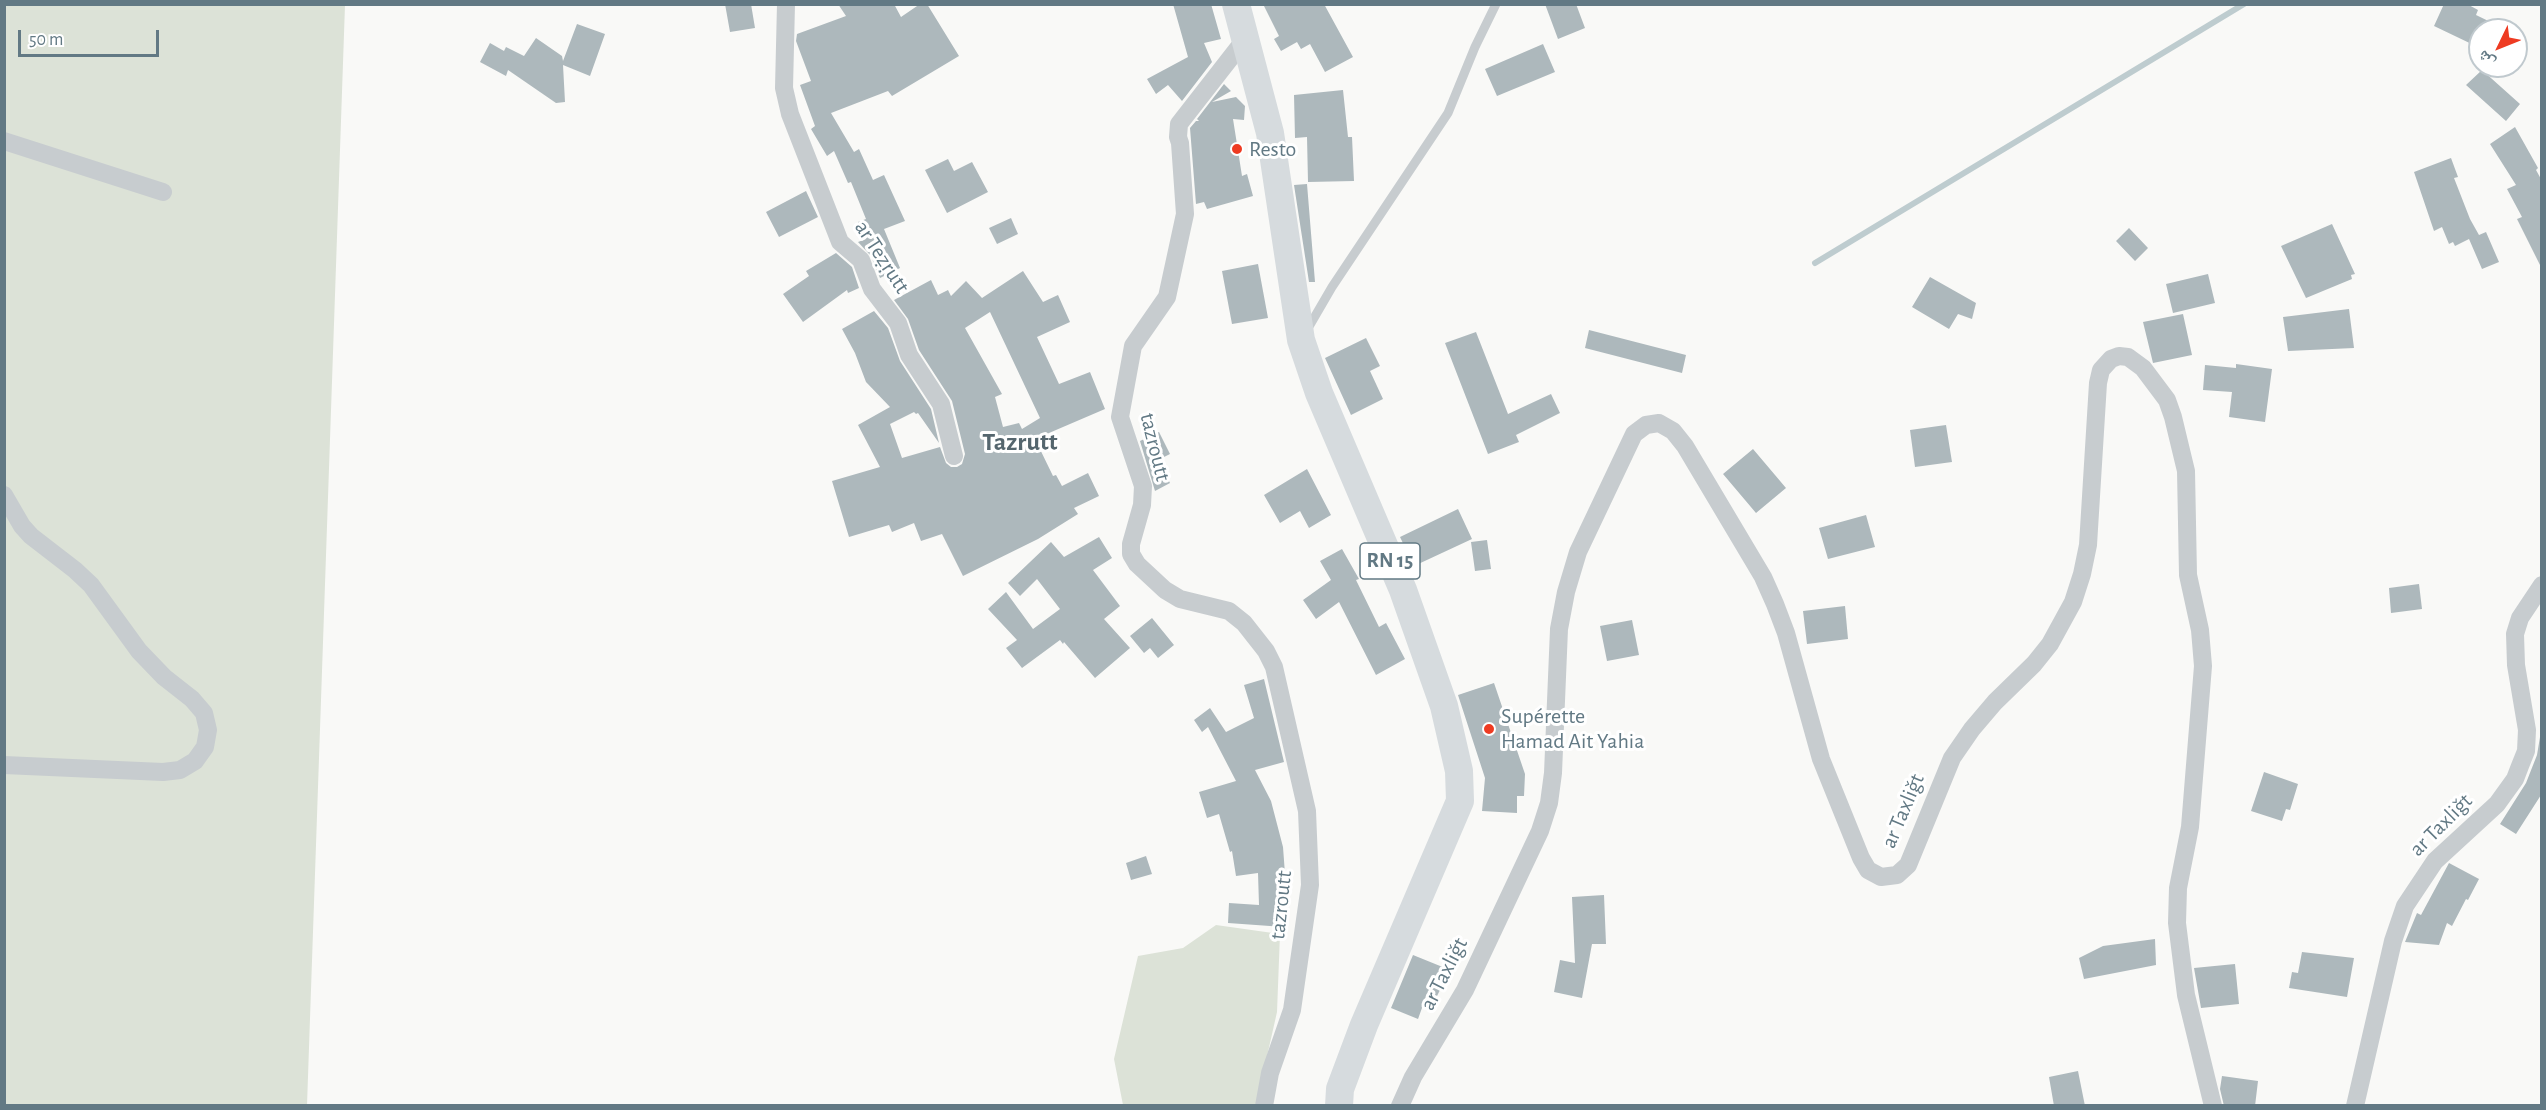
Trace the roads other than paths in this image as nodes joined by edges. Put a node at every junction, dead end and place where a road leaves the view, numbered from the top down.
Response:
1 (786, 4) edge
2 (1236, 4) edge
3 (1496, 4) edge
4 (1246, 38) junction
5 (4, 141) edge
6 (163, 192) dead end
7 (1302, 340) junction
8 (954, 456) dead end
9 (4, 495) edge
10 (2541, 585) edge
11 (4, 765) edge
12 (1264, 1106) edge
13 (1339, 1106) edge
14 (1400, 1106) edge
15 (2213, 1106) edge
16 (2355, 1106) edge

1 - 8 street, ar Teẓṛutt
2 - 4 main road, RN 15
3 - 7 lane
4 - 7 main road, RN 15
4 - 12 street, tazroutt
5 - 6 street
7 - 13 main road, RN 15
9 - 11 street
10 - 16 street, ar Taxliǧt
14 - 15 street, ar Taxliǧt

